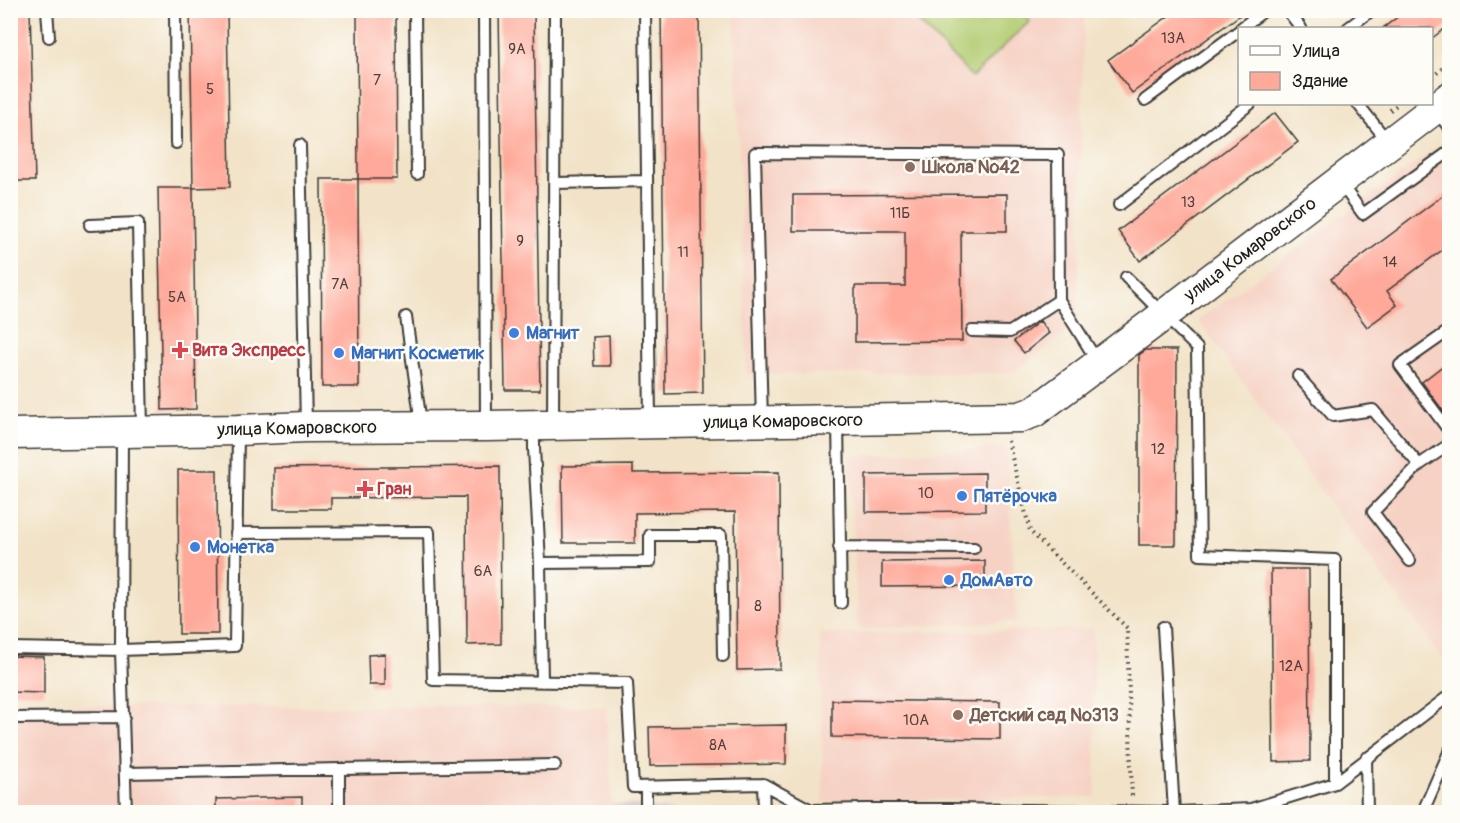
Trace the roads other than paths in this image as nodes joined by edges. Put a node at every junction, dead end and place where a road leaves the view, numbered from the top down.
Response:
1 (47, 10) edge
2 (175, 10) edge
3 (415, 10) edge
4 (484, 10) edge
5 (555, 10) edge
6 (645, 10) edge
7 (1265, 10) edge
8 (1287, 10) edge
9 (1372, 10) edge
10 (1243, 27) edge
11 (1300, 27) edge
12 (1349, 27) edge
13 (1238, 30) edge
14 (49, 37) dead end
15 (1145, 100) dead end
16 (1249, 105) edge
17 (1359, 105) edge
18 (1444, 111) edge
19 (1381, 133) junction
20 (176, 143) dead end
21 (300, 145) dead end
22 (1449, 151) edge
23 (417, 174) dead end
24 (647, 181) junction
25 (1339, 182) junction
26 (555, 183) junction
27 (1119, 205) dead end
28 (90, 225) dead end
29 (1126, 277) dead end
30 (1059, 300) junction
31 (1164, 315) junction
32 (406, 317) dead end
33 (1449, 330) edge
34 (972, 331) dead end
35 (1099, 363) junction
36 (1298, 376) dead end
37 (838, 420) junction
38 (762, 421) junction
39 (650, 423) junction
40 (543, 425) junction
41 (422, 426) junction
42 (486, 426) junction
43 (306, 427) junction
44 (238, 430) junction
45 (132, 432) junction
46 (1449, 432) edge
47 (10, 434) edge
48 (1449, 444) edge
49 (1419, 465) junction
50 (236, 533) junction
51 (839, 547) junction
52 (974, 548) dead end
53 (1410, 561) dead end
54 (540, 563) junction
55 (841, 603) dead end
56 (1163, 627) dead end
57 (10, 648) edge
58 (121, 650) junction
59 (723, 656) dead end
60 (542, 682) junction
61 (1449, 695) edge
62 (124, 717) junction
63 (10, 718) edge
64 (1449, 750) edge
65 (1366, 758) junction
66 (555, 765) dead end
67 (339, 769) junction
68 (125, 773) junction
69 (1335, 783) junction
70 (764, 784) junction
71 (646, 787) junction
72 (1424, 809) dead end
73 (867, 811) edge
74 (949, 811) edge
75 (1125, 812) edge
76 (126, 813) edge
77 (339, 813) edge
78 (646, 813) edge
79 (764, 813) edge
80 (1174, 813) edge
81 (1367, 813) edge

1 - 14 lane
2 - 20 lane
3 - 23 lane
4 - 42 lane
5 - 26 lane
6 - 24 lane
7 - 10 lane
8 - 11 lane
9 - 12 lane
13 - 15 lane
16 - 27 lane
17 - 19 lane
18 - 19 street, улица Комаровского
19 - 25 street, улица Комаровского
21 - 43 lane
22 - 25 lane
24 - 26 lane
24 - 39 lane
25 - 31 street, улица Комаровского
26 - 40 lane
28 - 45 lane
29 - 31 lane
30 - 34 lane
30 - 35 lane
30 - 38 lane
31 - 35 street, улица Комаровского
31 - 69 lane
32 - 41 lane
33 - 46 lane
35 - 37 street, улица Комаровского
36 - 49 lane
37 - 38 street, улица Комаровского
37 - 51 lane
38 - 39 street, улица Комаровского
39 - 40 street, улица Комаровского
40 - 42 street, улица Комаровского
40 - 54 lane
41 - 42 street, улица Комаровского
41 - 43 street, улица Комаровского
43 - 44 street, улица Комаровского
44 - 45 street, улица Комаровского
44 - 50 lane
45 - 47 street, улица Комаровского
45 - 58 lane
48 - 49 lane
49 - 53 lane
50 - 58 lane
50 - 60 lane
51 - 52 lane
51 - 55 lane
54 - 59 lane
54 - 60 lane
56 - 80 lane
57 - 58 lane
58 - 62 lane
60 - 71 lane
61 - 65 lane
62 - 63 lane
62 - 68 lane
64 - 72 lane
65 - 69 lane
65 - 81 lane
66 - 67 lane
67 - 68 lane
67 - 77 lane
68 - 76 lane
69 - 80 lane
70 - 71 lane
70 - 73 lane
70 - 79 lane
71 - 78 lane
73 - 74 lane
74 - 75 lane
75 - 80 lane

